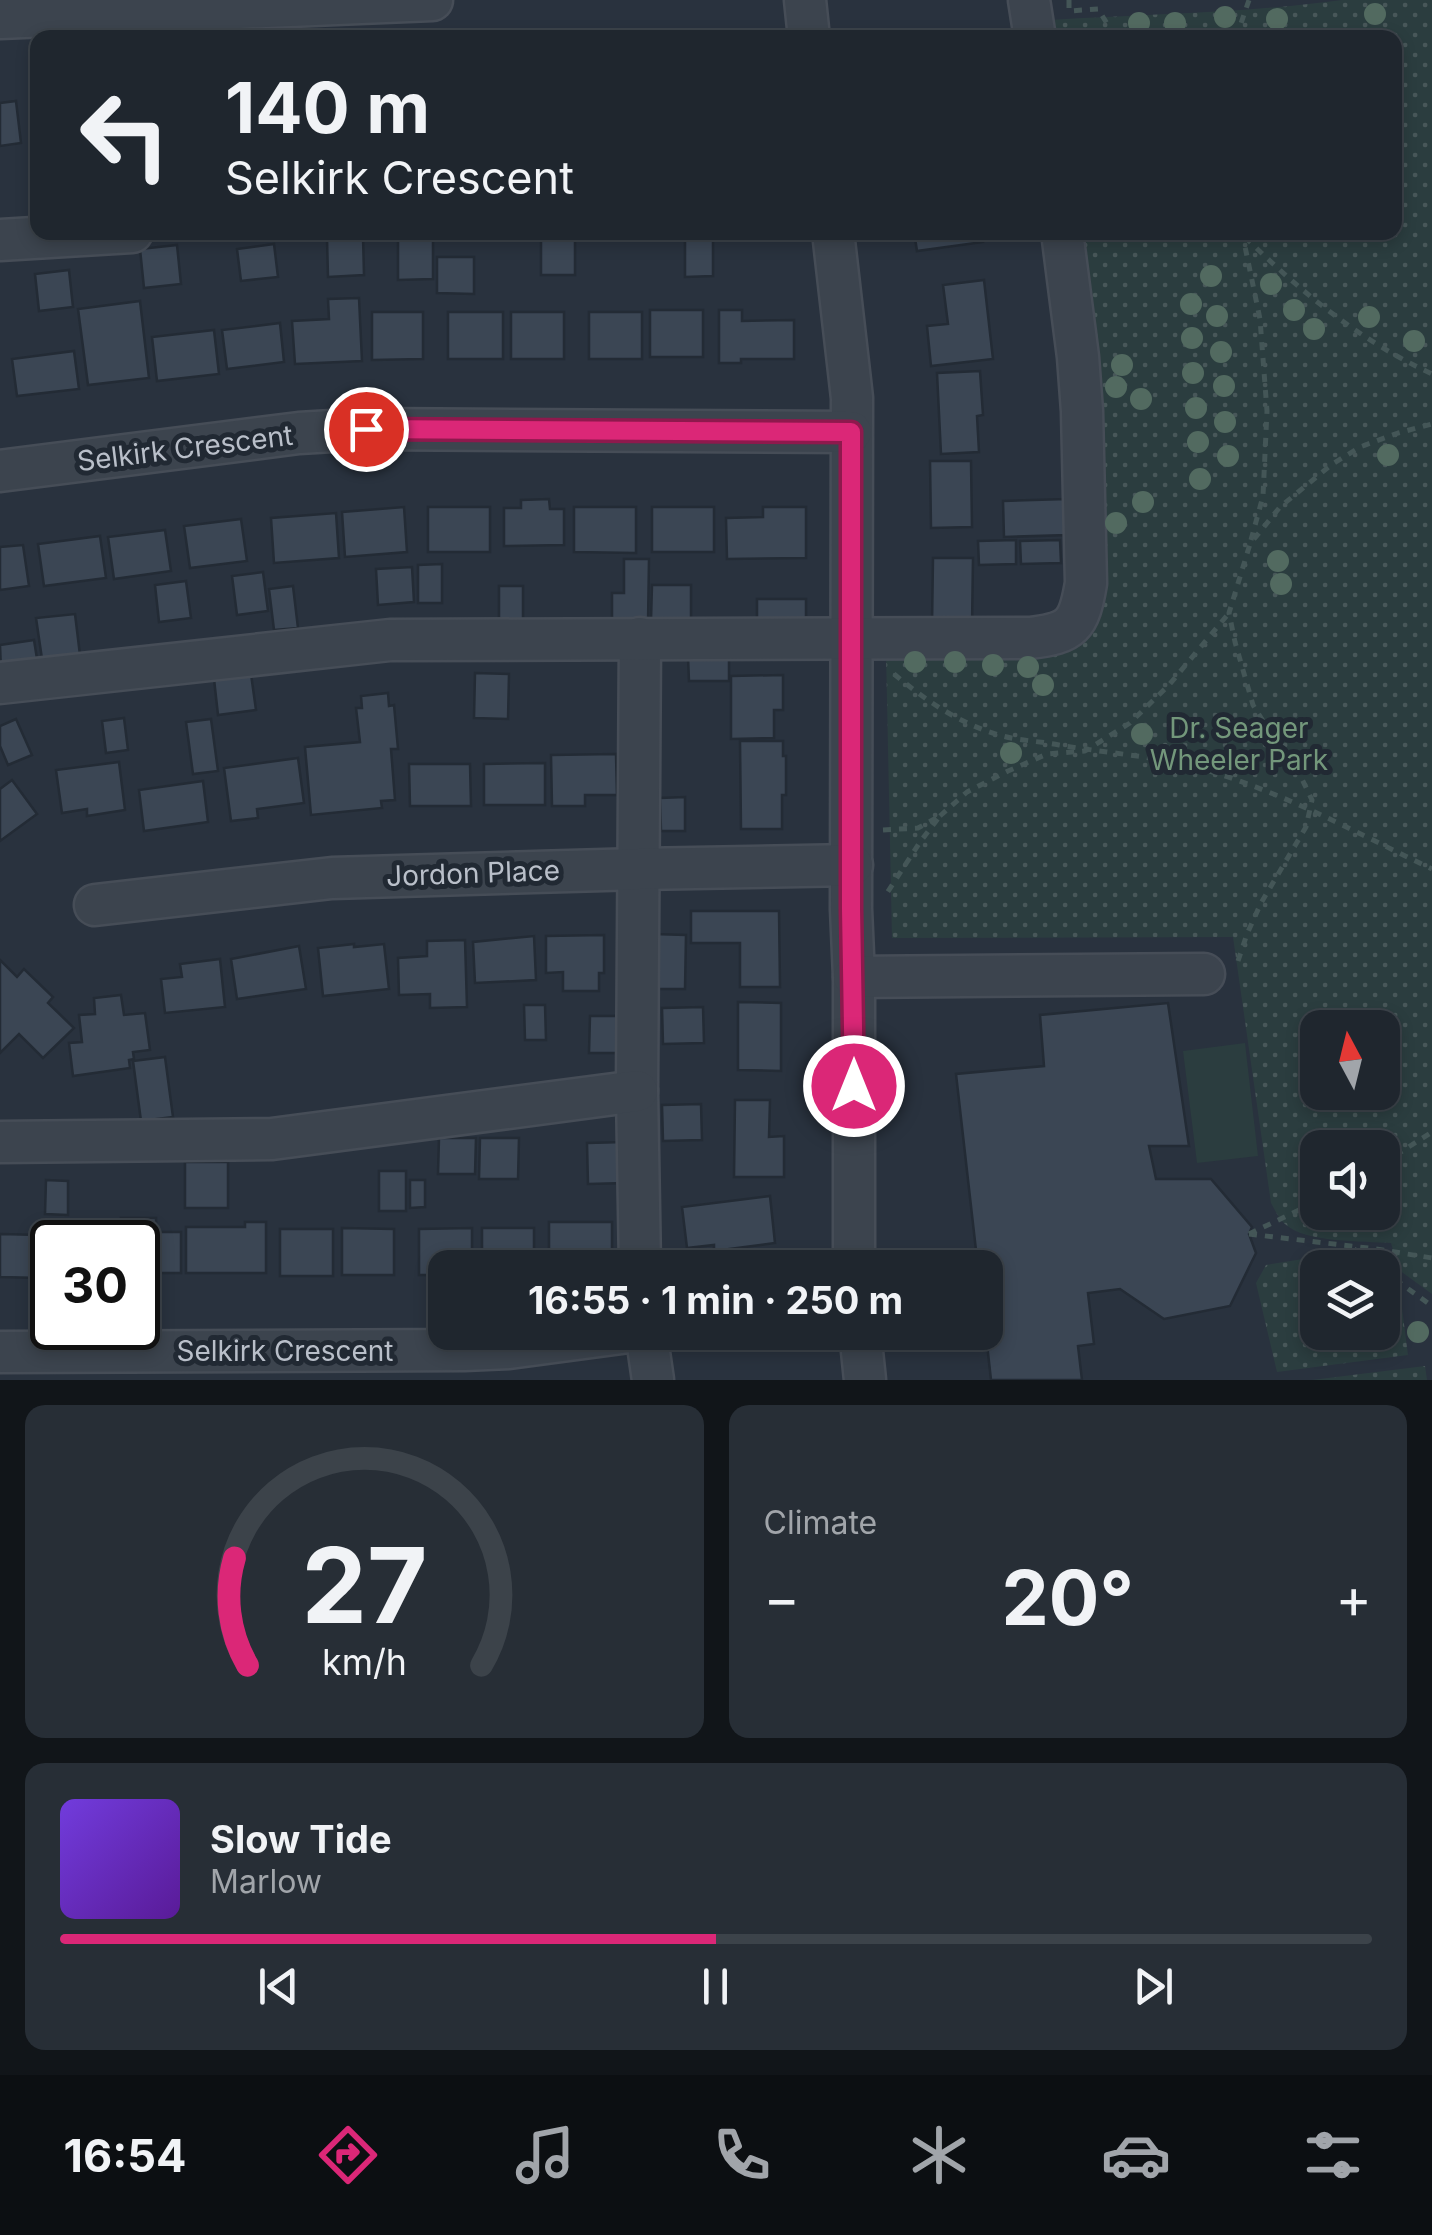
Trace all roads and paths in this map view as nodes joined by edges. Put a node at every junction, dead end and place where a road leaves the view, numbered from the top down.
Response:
1 (432, 0) edge
2 (805, 0) edge
3 (1029, 0) edge
4 (1069, 0) edge
5 (1249, 1) edge
6 (0, 18) edge
7 (809, 30) edge
8 (1034, 30) edge
9 (1111, 30) edge
10 (1239, 30) edge
11 (30, 238) edge
12 (0, 240) edge
13 (835, 240) edge
14 (1063, 240) edge
15 (1243, 240) edge
16 (1248, 240) edge
17 (1432, 374) edge
18 (1432, 424) edge
19 (851, 432) junction
20 (0, 471) edge
21 (1250, 544) junction
22 (1229, 613) junction
23 (640, 638) junction
24 (866, 639) junction
25 (0, 684) edge
26 (1085, 751) junction
27 (1311, 811) junction
28 (940, 816) junction
29 (880, 830) dead end
30 (852, 865) junction
31 (639, 868) junction
32 (1432, 870) edge
33 (95, 905) dead end
34 (851, 909) junction
35 (1204, 974) joint
36 (854, 977) junction
37 (638, 1091) junction
38 (1432, 1132) edge
39 (0, 1142) edge
40 (1400, 1152) edge
41 (1300, 1210) edge
42 (1350, 1246) junction
43 (640, 1250) edge
44 (854, 1250) edge
45 (1356, 1250) edge
46 (1432, 1258) edge
47 (1400, 1282) edge
48 (1432, 1306) edge
49 (464, 1350) edge
50 (648, 1350) edge
51 (862, 1350) edge
52 (0, 1352) edge
53 (652, 1380) edge
54 (865, 1380) edge

1 - 6 street
2 - 7 street
3 - 8 street
4 - 9 path
5 - 10 path
11 - 12 street
13 - 19 street
14 - 24 street
15 - 21 path
16 - 17 path
18 - 21 path
19 - 20 street, Selkirk Crescent
19 - 24 street
21 - 22 path
22 - 26 path
22 - 27 path
23 - 24 street
23 - 25 street
23 - 31 street
24 - 26 path
24 - 30 street
26 - 27 path
26 - 28 path
27 - 32 path
27 - 35 path
28 - 29 path
28 - 34 path
30 - 31 street, Jordon Place
30 - 34 street
31 - 33 street, Jordon Place
31 - 37 street
34 - 36 street
35 - 36 street
36 - 44 street
37 - 39 street
37 - 43 street
38 - 40 path
41 - 42 path
42 - 45 path
42 - 46 path
47 - 48 path
49 - 52 street, Selkirk Crescent
50 - 53 street
51 - 54 street

